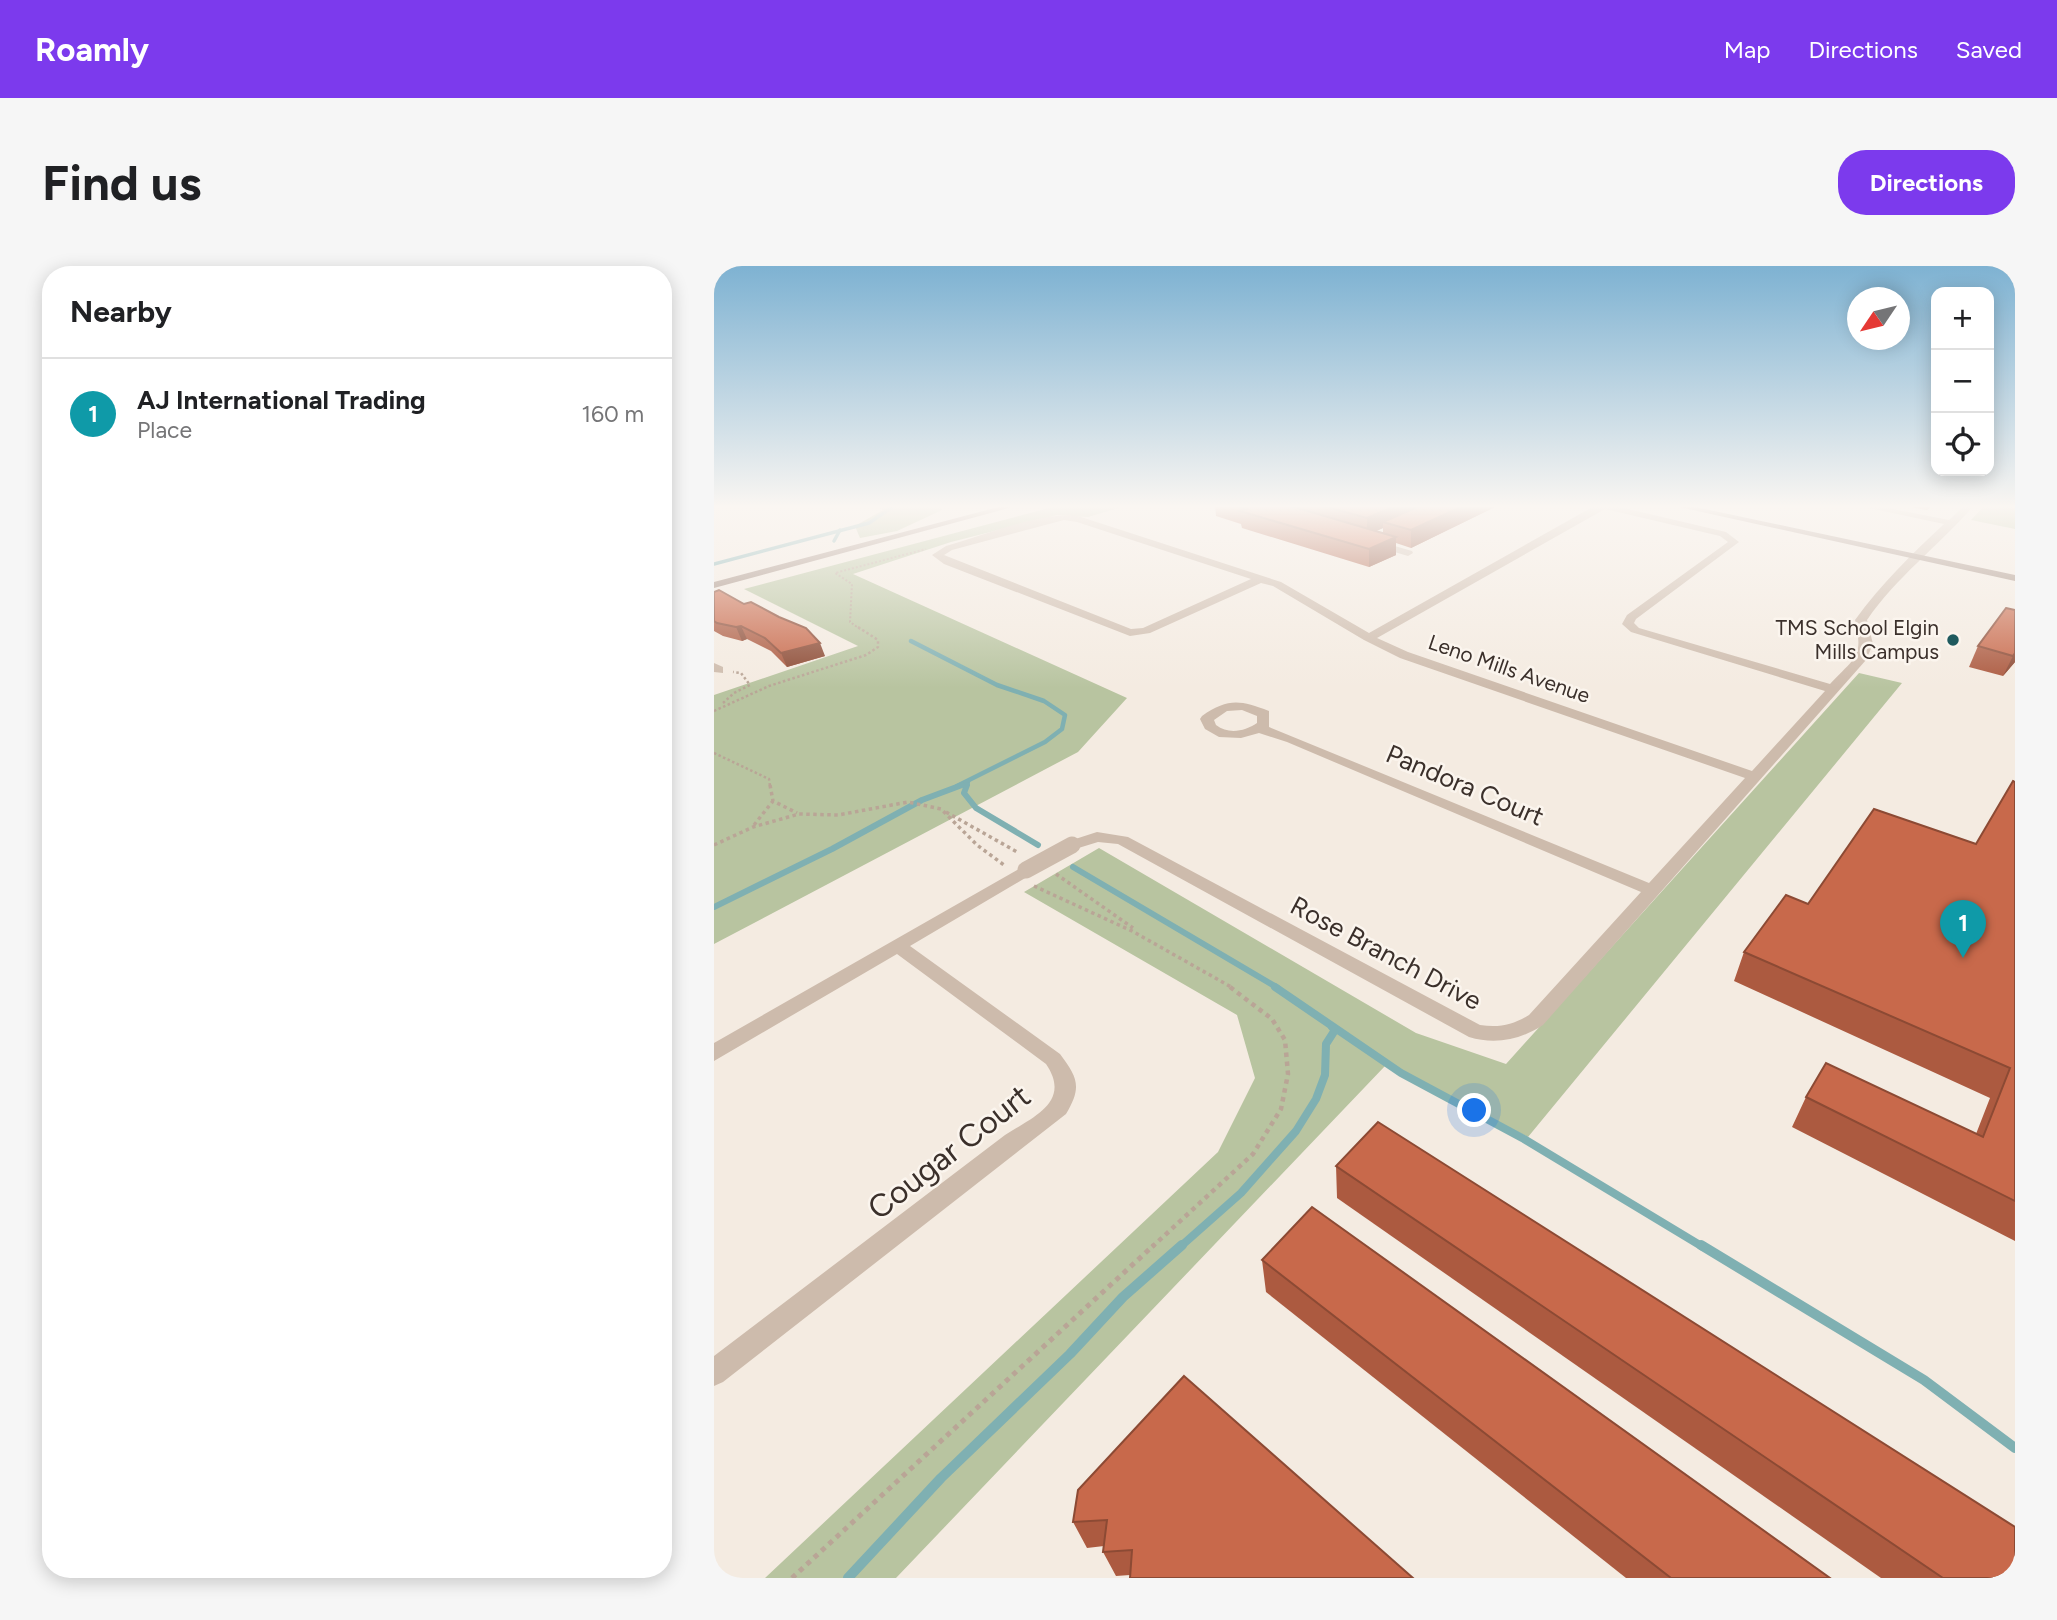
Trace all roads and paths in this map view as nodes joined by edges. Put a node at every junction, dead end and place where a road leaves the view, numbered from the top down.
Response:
1 (785, 566) edge
2 (862, 566) edge
3 (959, 566) edge
4 (1221, 566) edge
5 (1494, 566) edge
6 (1701, 566) edge
7 (1908, 566) edge
8 (1938, 566) edge
9 (1949, 566) edge
10 (2015, 578) edge
11 (1260, 579) junction
12 (714, 585) edge
13 (2015, 586) edge
14 (1368, 638) junction
15 (716, 669) edge
16 (1832, 689) junction
17 (719, 707) junction
18 (714, 710) edge
19 (1259, 728) dead end
20 (714, 753) edge
21 (1754, 776) junction
22 (774, 801) junction
23 (941, 809) junction
24 (799, 814) junction
25 (753, 827) junction
26 (714, 845) edge
27 (1021, 868) junction
28 (1049, 870) dead end
29 (1651, 890) junction
30 (1140, 933) junction
31 (897, 945) junction
32 (714, 1053) edge
33 (714, 1373) edge
34 (792, 1578) edge

1 - 12 main road
2 - 17 path
3 - 11 street, Leno Mills Avenue
4 - 11 street, Leno Mills Avenue
5 - 14 street
6 - 16 street
7 - 16 street, Rose Branch Drive
8 - 13 main road
9 - 10 main road
11 - 14 street, Leno Mills Avenue
14 - 21 street, Leno Mills Avenue
15 - 17 path
16 - 21 street, Rose Branch Drive
17 - 18 path
19 - 29 street, Pandora Court
20 - 22 path
21 - 29 street, Rose Branch Drive
22 - 24 path
22 - 25 path
23 - 24 path
23 - 27 path
23 - 27 path
24 - 25 path
25 - 26 path
27 - 29 street, Rose Branch Drive, bridge
27 - 30 path
27 - 31 street, Rose Branch Drive
28 - 30 path
30 - 34 path
31 - 32 street, Rose Branch Drive
31 - 33 street, Cougar Court

